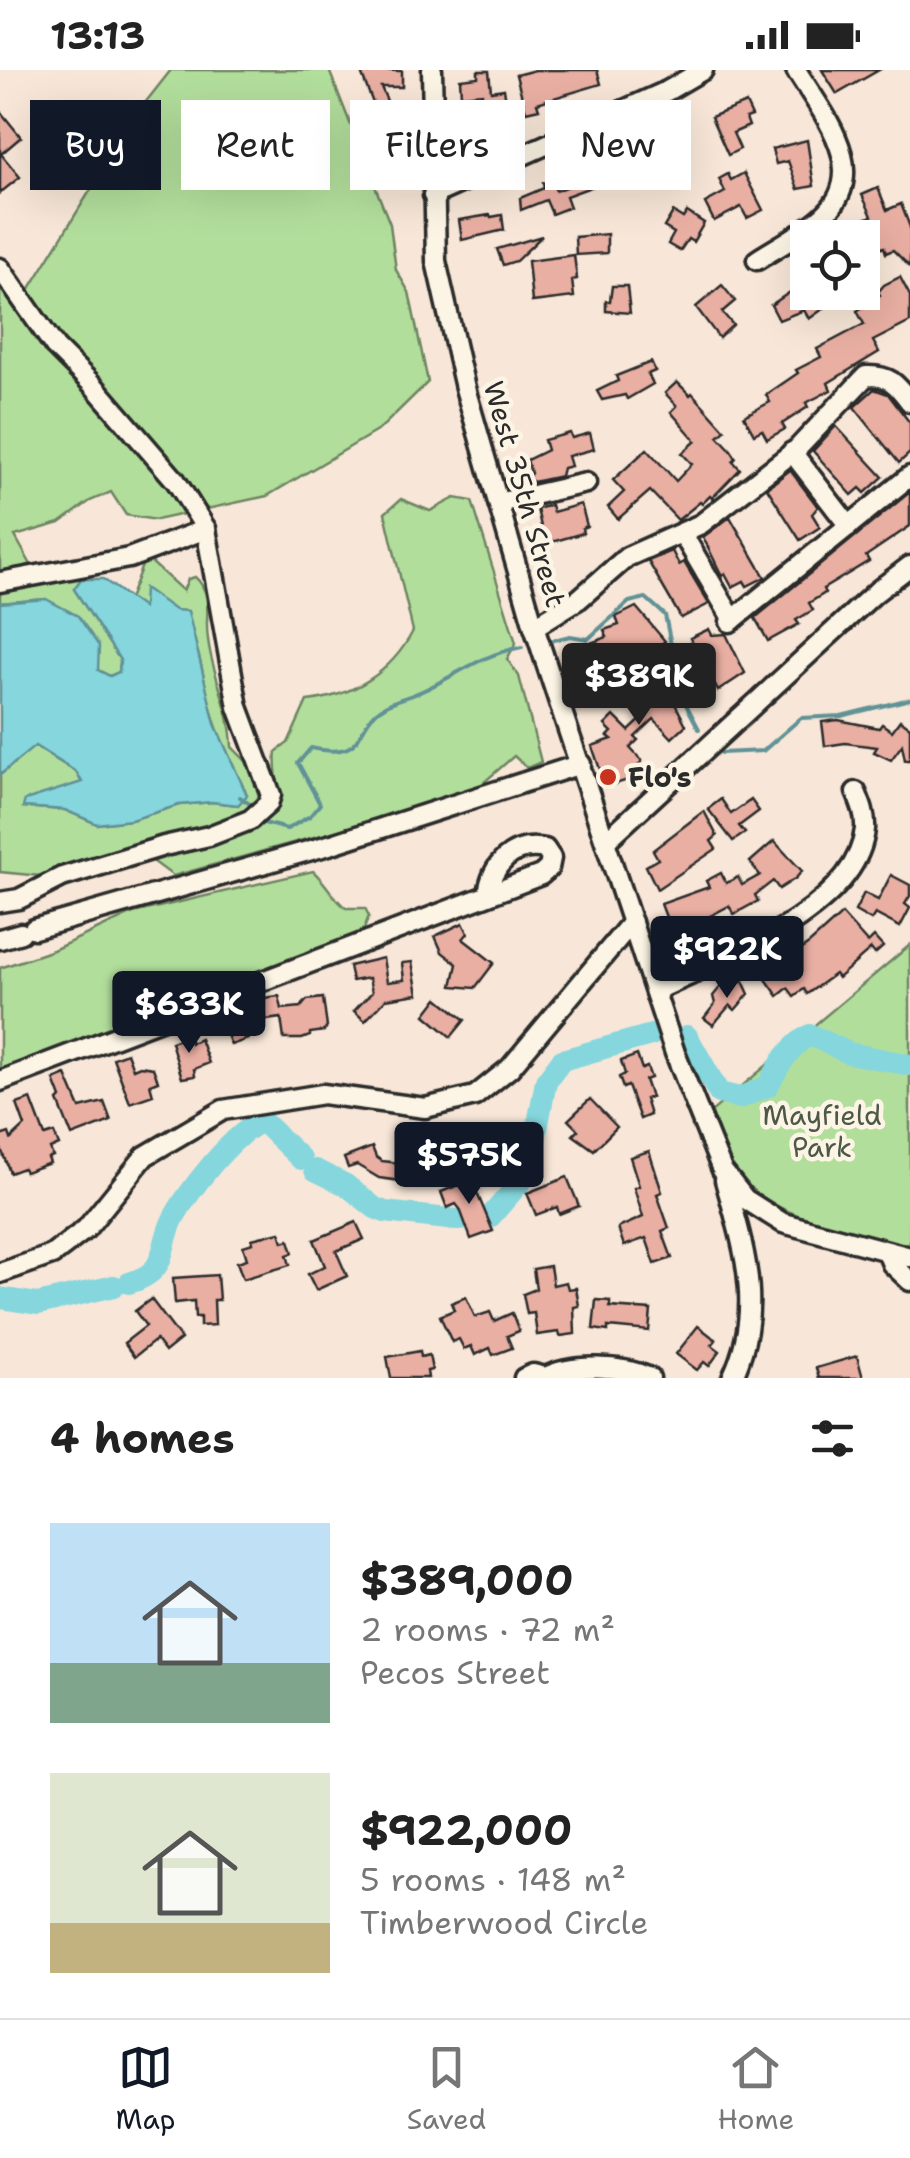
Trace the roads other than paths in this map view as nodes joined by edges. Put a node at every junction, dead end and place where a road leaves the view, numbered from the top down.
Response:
1 (432, 70) edge
2 (703, 70) edge
3 (796, 70) edge
4 (433, 196) junction
5 (758, 260) dead end
6 (0, 268) edge
7 (910, 402) edge
8 (792, 452) junction
9 (910, 476) edge
10 (586, 484) dead end
11 (498, 503) junction
12 (849, 526) junction
13 (206, 529) junction
14 (682, 532) junction
15 (910, 566) edge
16 (0, 582) edge
17 (534, 627) junction
18 (580, 764) junction
19 (856, 792) dead end
20 (606, 841) junction
21 (488, 895) dead end
22 (0, 902) edge
23 (632, 922) junction
24 (0, 939) edge
25 (655, 992) junction
26 (0, 1081) edge
27 (722, 1170) junction
28 (888, 1252) junction
29 (910, 1257) edge
30 (0, 1272) edge
31 (910, 1281) edge
32 (545, 1377) edge
33 (524, 1378) edge
34 (650, 1378) edge
35 (732, 1378) edge

1 - 4 street, West 35th Street
2 - 4 street
3 - 5 street
4 - 11 street, West 35th Street
6 - 13 street
7 - 8 street
8 - 12 street
8 - 14 street
9 - 12 street
10 - 11 street
11 - 17 street, West 35th Street
12 - 14 street
13 - 16 street
13 - 22 street
14 - 17 street
15 - 20 street
17 - 18 street, West 35th Street
18 - 20 street, West 35th Street
18 - 24 street
19 - 25 street
20 - 23 street, West 35th Street
21 - 26 street
23 - 25 street, West 35th Street
23 - 30 street
25 - 27 street, West 35th Street
27 - 28 street, West 35th Street
27 - 35 street
28 - 29 street, West 35th Street
28 - 31 street
32 - 33 street
32 - 34 street

